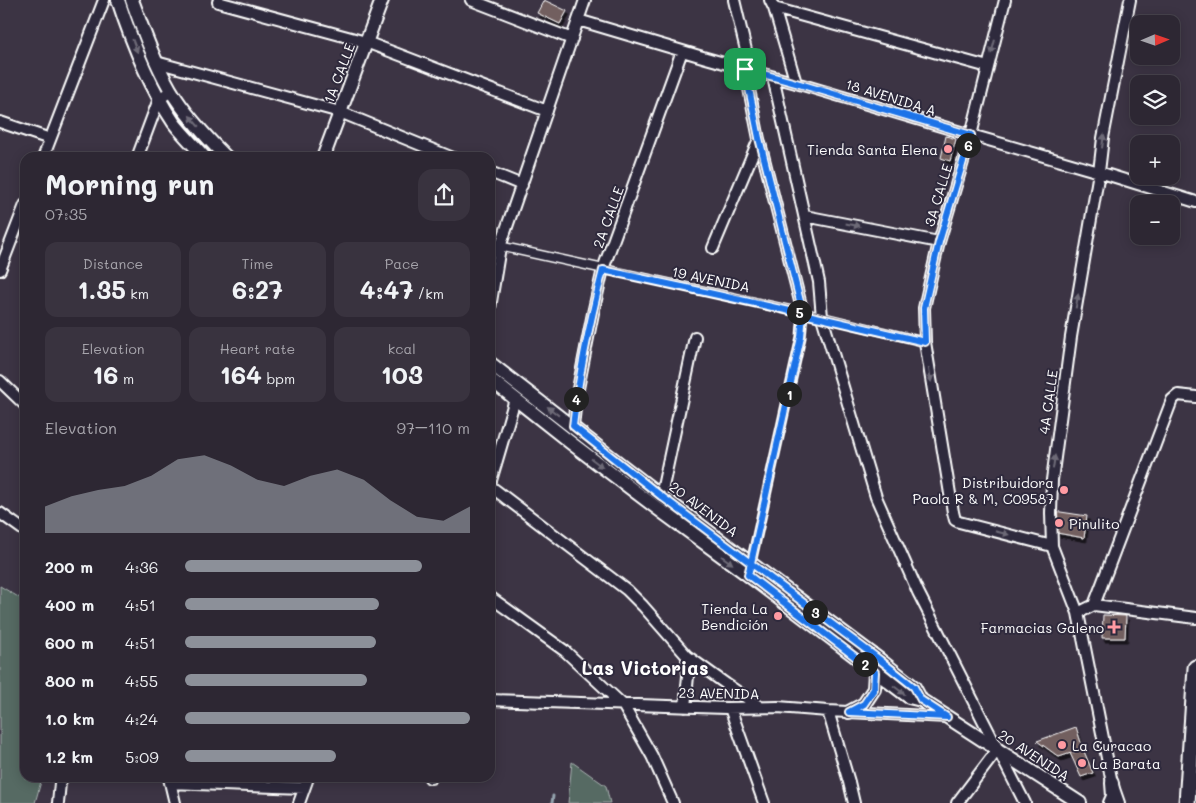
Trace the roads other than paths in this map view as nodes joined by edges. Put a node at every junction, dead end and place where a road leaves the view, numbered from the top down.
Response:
1 (104, 0) edge
2 (118, 0) edge
3 (132, 0) edge
4 (382, 0) edge
5 (471, 0) edge
6 (585, 0) edge
7 (734, 0) edge
8 (1005, 0) edge
9 (1130, 0) edge
10 (218, 2) dead end
11 (772, 4) edge
12 (578, 20) junction
13 (572, 39) junction
14 (366, 42) junction
15 (682, 51) junction
16 (156, 62) junction
17 (988, 67) junction
18 (748, 70) junction
19 (773, 77) junction
20 (796, 83) junction
21 (171, 91) junction
22 (159, 99) junction
23 (547, 111) junction
24 (340, 112) junction
25 (0, 122) edge
26 (971, 135) junction
27 (759, 138) junction
28 (50, 139) junction
29 (45, 152) edge
30 (139, 152) edge
31 (200, 152) edge
32 (222, 152) edge
33 (325, 152) edge
34 (437, 152) edge
35 (1099, 172) junction
36 (495, 174) edge
37 (522, 185) junction
38 (1196, 202) edge
39 (805, 216) junction
40 (20, 218) edge
41 (939, 242) junction
42 (495, 246) edge
43 (713, 248) dead end
44 (0, 270) edge
45 (603, 270) junction
46 (803, 313) junction
47 (822, 318) junction
48 (695, 337) dead end
49 (925, 342) junction
50 (495, 367) edge
51 (0, 381) edge
52 (495, 383) edge
53 (1196, 397) edge
54 (515, 399) junction
55 (20, 400) edge
56 (573, 426) junction
57 (495, 468) edge
58 (495, 489) edge
59 (661, 496) junction
60 (0, 513) edge
61 (20, 528) edge
62 (1052, 546) junction
63 (749, 569) junction
64 (495, 601) edge
65 (1094, 604) junction
66 (1078, 613) junction
67 (1196, 618) edge
68 (687, 656) junction
69 (1196, 668) edge
70 (875, 672) junction
71 (495, 700) edge
72 (921, 700) junction
73 (624, 705) junction
74 (685, 707) junction
75 (730, 708) junction
76 (761, 708) junction
77 (828, 711) junction
78 (849, 712) junction
79 (947, 717) junction
80 (998, 749) junction
81 (60, 782) edge
82 (170, 782) edge
83 (306, 782) edge
84 (1112, 783) junction
85 (58, 803) edge
86 (175, 803) edge
87 (298, 803) edge
88 (673, 803) edge
89 (764, 803) edge
90 (854, 803) edge
91 (957, 803) edge
92 (1026, 803) edge
93 (1080, 803) edge
94 (1110, 803) edge
95 (1119, 803) edge
96 (1187, 803) edge

1 - 28 street
2 -> 22 street
3 - 16 street
4 - 14 street, 1A CALLE
5 - 13 street
6 - 12 street
7 - 18 street
8 -> 17 street, 3A CALLE
35 -> 9 street, 4A CALLE
10 - 14 street
11 - 17 street
11 - 20 street
12 - 13 street
12 - 15 street, 18 AVENIDA A
13 - 23 street
14 - 23 street
14 - 24 street, 1A CALLE
15 - 18 street, 18 AVENIDA A
15 - 45 street, 2A CALLE
16 - 21 street
16 - 24 street
17 - 26 street, 3A CALLE
18 - 19 street, 18 AVENIDA A
18 - 27 street
19 - 20 street, 18 AVENIDA A
19 - 39 street
20 - 26 street, 18 AVENIDA A
21 - 22 street
32 -> 21 street
22 - 30 street
22 - 31 street
23 - 37 street
24 - 33 street, 1A CALLE
24 - 34 street
25 - 28 street
26 - 35 street, 18 AVENIDA A
26 - 41 street, 3A CALLE
27 - 43 street
27 - 46 street
28 - 29 street
35 - 38 street, 18 AVENIDA A
62 -> 35 street, 4A CALLE
36 - 37 street
37 - 42 street
39 -> 41 street
39 - 47 street
40 - 44 street
41 - 49 street, 3A CALLE
42 - 45 street, 19 AVENIDA
45 - 46 street, 19 AVENIDA
45 - 56 street, 2A CALLE
46 - 47 street, 19 AVENIDA
46 - 63 street
47 - 49 street, 19 AVENIDA
47 - 80 street
48 - 59 street
49 -> 62 street, 3A CALLE
56 -> 50 street, 20 AVENIDA
51 - 55 street
52 - 54 street, 20 AVENIDA
53 - 65 street
54 - 57 street
54 -> 63 street, 20 AVENIDA
56 - 59 street, 20 AVENIDA
58 - 68 street
59 - 63 street, 20 AVENIDA
60 - 61 street
62 - 66 street, 4A CALLE
63 - 70 street, 20 AVENIDA
63 - 72 street, 20 AVENIDA
64 - 73 street
65 - 66 street
65 - 67 street
66 - 84 street, 4A CALLE
68 - 74 street
68 - 76 street
69 - 96 main road
70 -> 72 street, 20 AVENIDA
70 - 78 street
71 - 73 street, 23 AVENIDA
72 - 79 street, 20 AVENIDA
73 - 74 street, 23 AVENIDA
73 - 88 street
74 - 75 street, 23 AVENIDA
75 - 76 street, 23 AVENIDA
75 - 89 street
76 - 77 street, 23 AVENIDA
77 - 78 street, 23 AVENIDA
77 - 90 street
78 - 79 street, 23 AVENIDA
79 - 80 street, 20 AVENIDA
80 - 91 street
80 - 92 street
80 - 93 street, 20 AVENIDA
81 - 85 street
82 - 86 street
83 - 87 street
84 - 94 street
84 - 95 street, 4A CALLE

